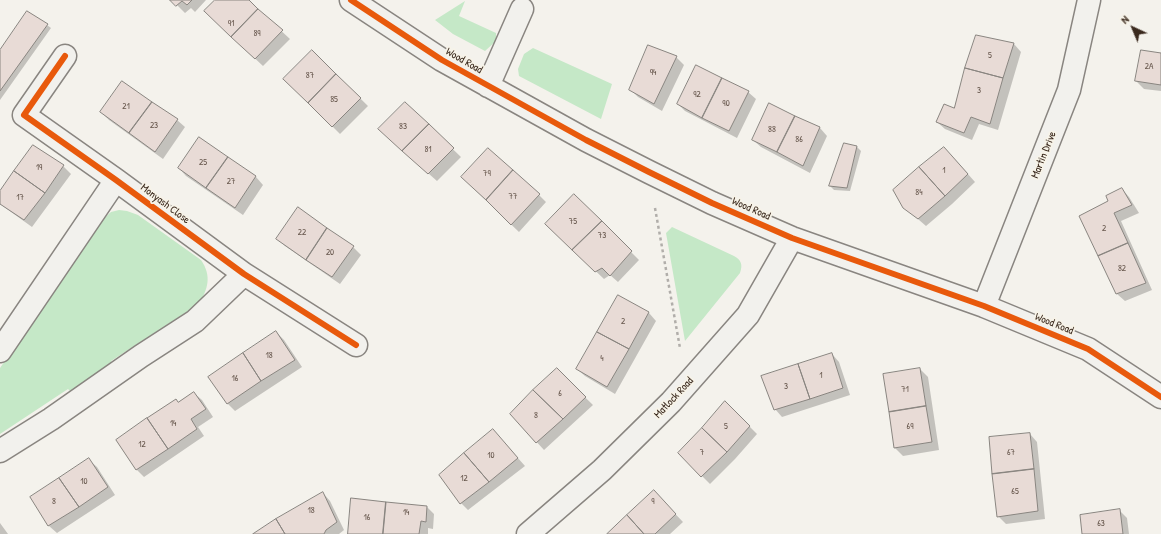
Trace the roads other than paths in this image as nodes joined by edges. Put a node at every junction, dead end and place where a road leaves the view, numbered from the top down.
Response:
1 (351, 0) edge
2 (1089, 0) edge
3 (522, 9) dead end
4 (65, 56) dead end
5 (488, 86) junction
6 (116, 180) junction
7 (792, 238) junction
8 (244, 274) junction
9 (984, 306) junction
10 (356, 345) dead end
11 (0, 351) edge
12 (1161, 397) edge
13 (0, 451) edge
14 (528, 534) edge

1 - 5 street, Wood Road
2 - 9 street, Martin Drive
3 - 5 street
4 - 6 street, Monyash Close
5 - 7 street, Wood Road
6 - 8 street, Monyash Close
6 - 11 street
7 - 9 street, Wood Road
7 - 14 street, Matlock Road
8 - 10 street, Monyash Close
8 - 13 street
9 - 12 street, Wood Road

